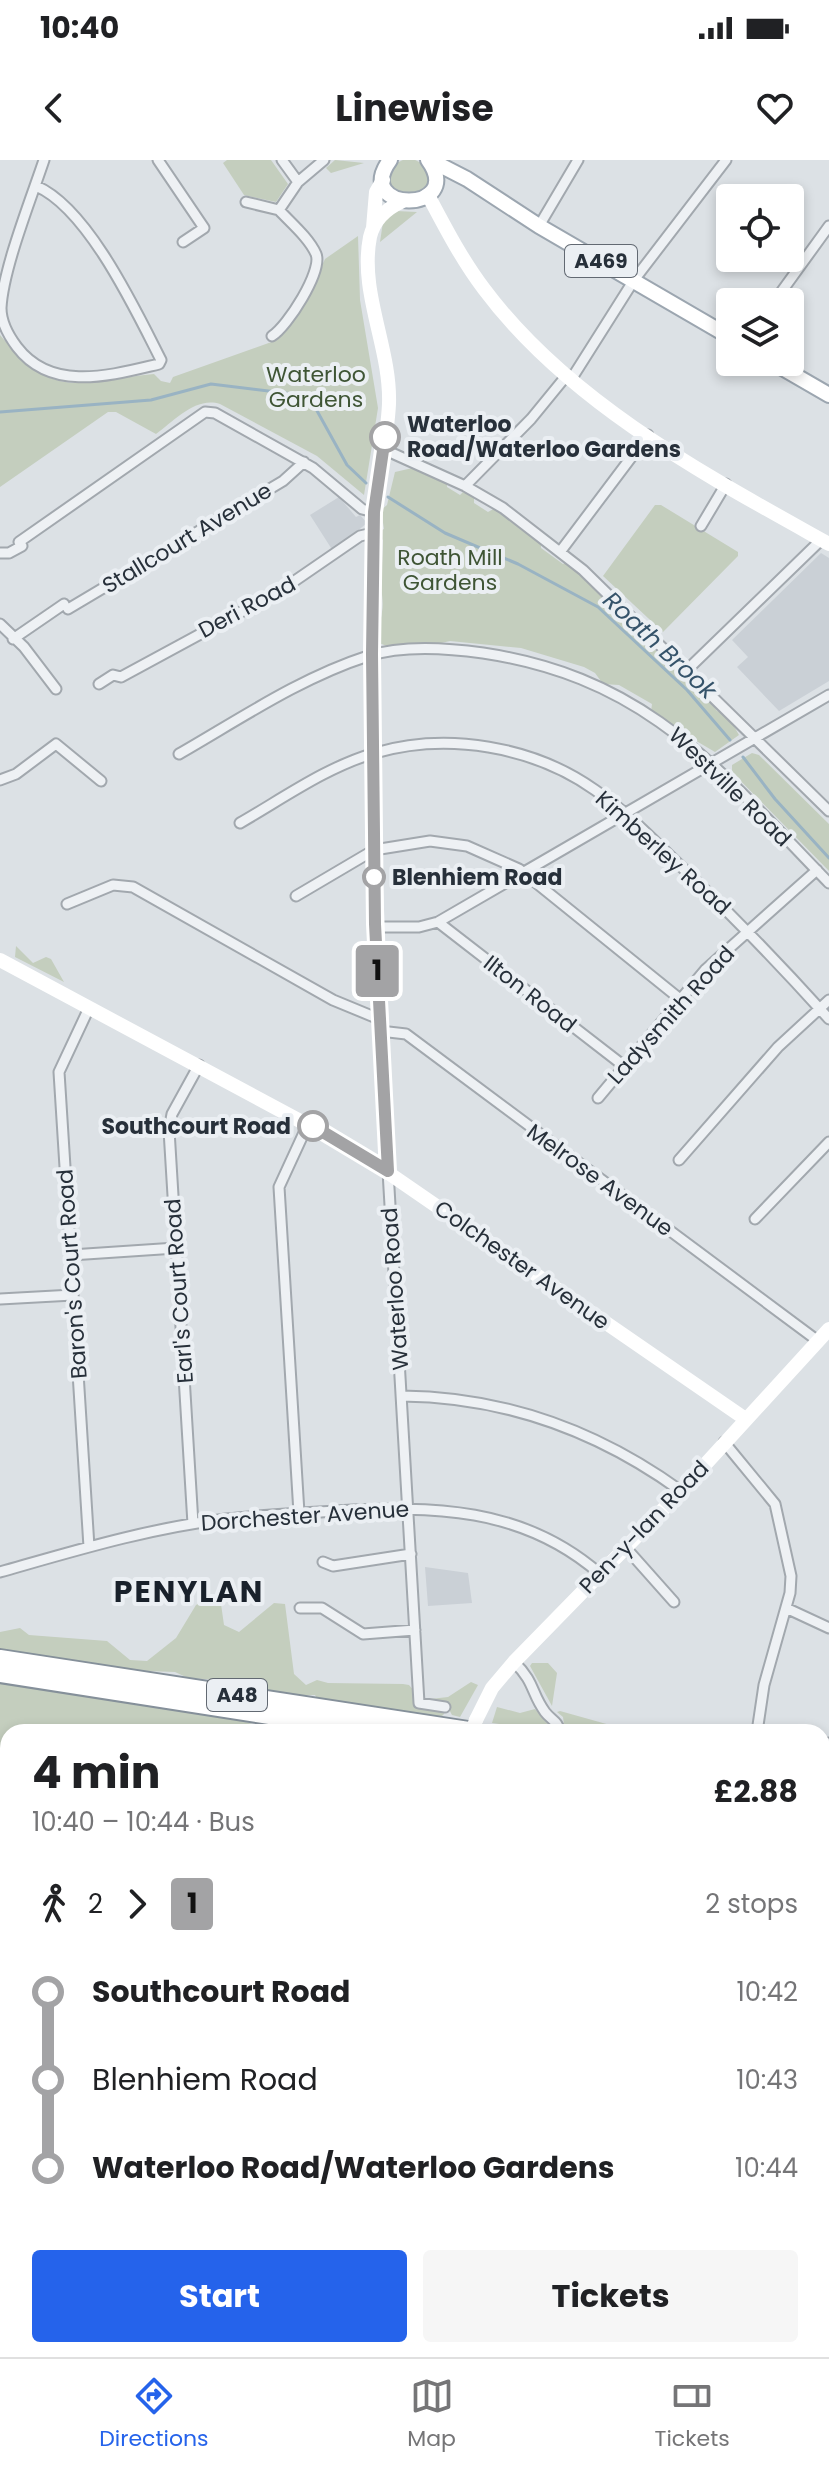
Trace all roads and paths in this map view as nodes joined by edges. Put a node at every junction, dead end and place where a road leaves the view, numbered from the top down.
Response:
1 (44, 160) edge
2 (158, 160) edge
3 (282, 160) edge
4 (324, 160) edge
5 (429, 160) edge
6 (578, 160) edge
7 (726, 160) edge
8 (387, 162) edge
9 (383, 180) junction
10 (298, 182) junction
11 (472, 184) junction
12 (36, 186) junction
13 (430, 191) junction
14 (246, 202) dead end
15 (401, 202) junction
16 (279, 210) junction
17 (539, 226) junction
18 (829, 226) edge
19 (373, 228) junction
20 (183, 242) dead end
21 (634, 280) junction
22 (784, 288) edge
23 (716, 329) edge
24 (272, 336) dead end
25 (796, 376) edge
26 (570, 377) junction
27 (829, 395) edge
28 (648, 435) junction
29 (383, 449) junction
30 (304, 462) junction
31 (726, 484) junction
32 (465, 486) junction
33 (374, 510) junction
34 (701, 526) dead end
35 (373, 533) junction
36 (825, 542) edge
37 (560, 552) junction
38 (0, 553) edge
39 (0, 624) edge
40 (13, 639) junction
41 (372, 654) junction
42 (687, 670) junction
43 (99, 684) dead end
44 (56, 689) dead end
45 (829, 695) edge
46 (755, 738) junction
47 (373, 753) junction
48 (179, 754) dead end
49 (711, 763) junction
50 (0, 780) edge
51 (101, 781) dead end
52 (829, 811) edge
53 (625, 813) junction
54 (240, 823) dead end
55 (374, 850) junction
56 (817, 870) junction
57 (523, 872) junction
58 (829, 883) edge
59 (296, 896) dead end
60 (67, 904) dead end
61 (438, 922) junction
62 (375, 927) junction
63 (748, 931) junction
64 (0, 960) edge
65 (680, 999) junction
66 (829, 1000) edge
67 (89, 1008) junction
68 (820, 1008) junction
69 (829, 1019) edge
70 (380, 1025) junction
71 (199, 1065) junction
72 (624, 1066) junction
73 (598, 1098) dead end
74 (308, 1124) junction
75 (829, 1142) edge
76 (679, 1160) dead end
77 (388, 1171) junction
78 (755, 1219) dead end
79 (176, 1248) junction
80 (71, 1255) junction
81 (73, 1295) junction
82 (0, 1299) edge
83 (824, 1339) edge
84 (402, 1396) junction
85 (744, 1418) junction
86 (724, 1442) junction
87 (681, 1491) junction
88 (408, 1507) junction
89 (299, 1513) junction
90 (193, 1524) junction
91 (89, 1547) junction
92 (626, 1548) junction
93 (411, 1554) junction
94 (323, 1562) dead end
95 (0, 1572) edge
96 (600, 1574) junction
97 (674, 1602) dead end
98 (300, 1608) dead end
99 (786, 1608) junction
100 (829, 1628) edge
101 (415, 1630) junction
102 (0, 1659) edge
103 (514, 1662) junction
104 (0, 1673) edge
105 (445, 1707) dead end
106 (328, 1724) edge
107 (447, 1724) edge
108 (476, 1724) edge
109 (558, 1724) edge
110 (758, 1724) edge

1 - 12 street
2 - 20 street
3 - 10 street
4 - 10 street
5 - 11 street, A469
5 - 13 street, A469
6 - 17 street
7 - 21 street
8 - 9 street, Waterloo Road
9 - 15 street
9 - 19 street, Waterloo Road
10 - 16 street
11 - 13 street
11 - 17 street, A469
12 - 12 street
13 - 15 street
13 - 26 street
14 - 16 street
15 - 19 street
16 - 24 street
17 - 21 street, A469
18 - 22 street
19 - 29 street, Waterloo Road
21 - 23 street, A469
21 - 26 street
25 - 27 street
26 - 28 street
26 - 32 street
28 - 31 street
28 - 37 street
29 - 32 street
29 - 33 street, Waterloo Road
30 - 33 street
30 - 38 street
30 - 40 street, Stallcourt Avenue
31 - 34 street
31 - 36 street
32 - 37 street
33 - 35 street, Waterloo Road
35 - 41 street, Waterloo Road
35 - 43 street, Deri Road
36 - 42 street
37 - 42 street
39 - 40 street
40 - 44 street
41 - 47 street, Waterloo Road
41 - 48 street, Westville Road
41 - 49 street, Westville Road
42 - 46 street
45 - 46 street
46 - 49 street
46 - 52 street
47 - 53 street, Kimberley Road
47 - 54 street, Kimberley Road
47 - 55 street, Waterloo Road
49 - 53 street
49 - 56 street, Westville Road
50 - 51 street
53 - 57 street
53 - 63 street, Kimberley Road
55 - 57 street
55 - 59 street
55 - 62 street, Waterloo Road
56 - 58 street, Westville Road
56 - 63 street, Ladysmith Road
57 - 61 street
57 - 65 street
60 - 70 street, Melrose Avenue
61 - 62 street
61 - 72 street, Ilton Road
62 - 70 street, Waterloo Road
63 - 65 street, Ladysmith Road
63 - 68 street, Kimberley Road
64 - 67 street, Colchester Avenue
65 - 72 street, Ladysmith Road
66 - 68 street
67 - 71 street, Colchester Avenue
67 - 80 street, Baron's Court Road
68 - 69 street, Kimberley Road
68 - 76 street
70 - 77 street, Waterloo Road
70 - 83 street, Melrose Avenue
71 - 74 street, Colchester Avenue
71 - 79 street, Earl's Court Road
72 - 73 street, Ladysmith Road
74 - 77 street, Colchester Avenue
74 - 89 street
75 - 78 street
77 - 84 street, Waterloo Road
77 - 85 street, Colchester Avenue
79 - 80 street
79 - 90 street, Earl's Court Road
80 - 81 street, Baron's Court Road
81 - 82 street
81 - 91 street, Baron's Court Road
83 - 85 street, Pen-y-lan Road
84 - 87 street
84 - 88 street, Waterloo Road
85 - 86 street, Pen-y-lan Road
86 - 87 street, Pen-y-lan Road
86 - 99 street
87 - 92 street, Pen-y-lan Road
88 - 89 street, Dorchester Avenue
88 - 93 street, Waterloo Road
88 - 96 street, Dorchester Avenue
89 - 90 street, Dorchester Avenue
90 - 91 street, Dorchester Avenue
91 - 95 street, Dorchester Avenue
92 - 96 street, Pen-y-lan Road
92 - 97 street
93 - 94 street
93 - 101 street, Waterloo Road
96 - 103 street, Pen-y-lan Road
98 - 101 street
99 - 100 street
99 - 110 street
101 - 105 street, Waterloo Road
102 - 107 highway, A48
103 - 108 street, Pen-y-lan Road
103 - 109 street
104 - 106 highway, A48

